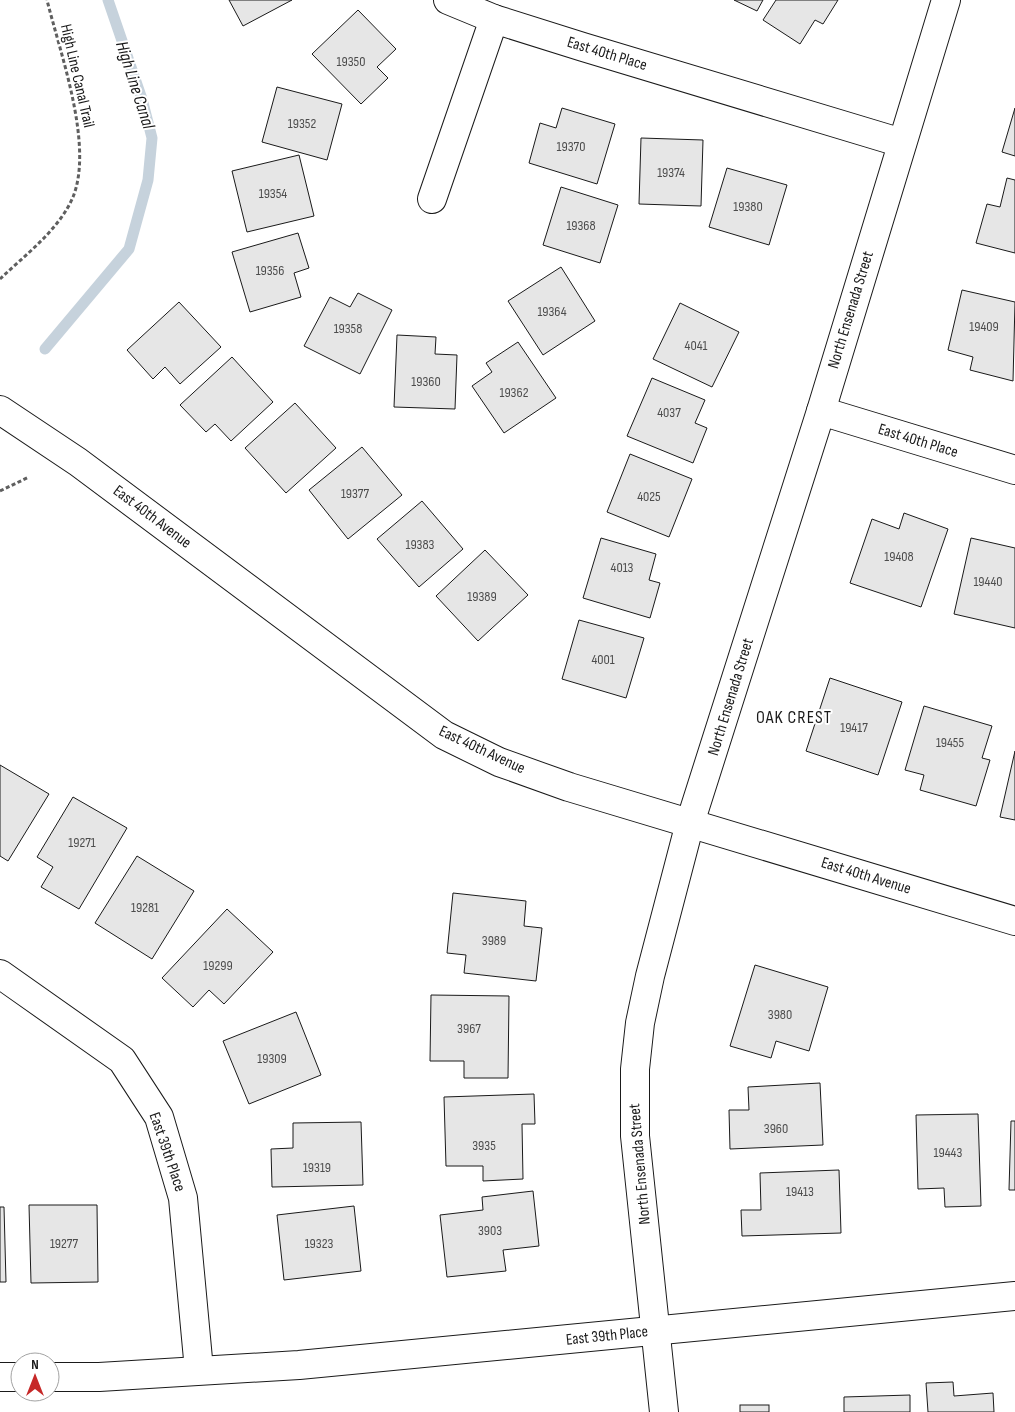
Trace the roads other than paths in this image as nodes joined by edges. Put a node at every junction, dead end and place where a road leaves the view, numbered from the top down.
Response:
1 (448, 0) edge
2 (946, 0) edge
3 (494, 19) junction
4 (902, 143) junction
5 (432, 199) dead end
6 (0, 410) edge
7 (821, 411) junction
8 (1015, 470) edge
9 (690, 823) junction
10 (1015, 921) edge
11 (0, 974) edge
12 (1015, 1296) edge
13 (657, 1331) junction
14 (199, 1370) junction
15 (60, 1377) edge
16 (664, 1412) edge

1 - 3 street, East 40th Place
2 - 4 street, North Ensenada Street
3 - 4 street, East 40th Place
3 - 5 street
4 - 7 street, North Ensenada Street
6 - 9 street, East 40th Avenue
7 - 8 street, East 40th Place
7 - 9 street, North Ensenada Street
9 - 10 street, East 40th Avenue
9 - 13 street, North Ensenada Street
11 - 14 street, East 39th Place
12 - 13 street, East 39th Place
13 - 14 street, East 39th Place
13 - 16 street, North Ensenada Street
14 - 15 street, East 39th Place

